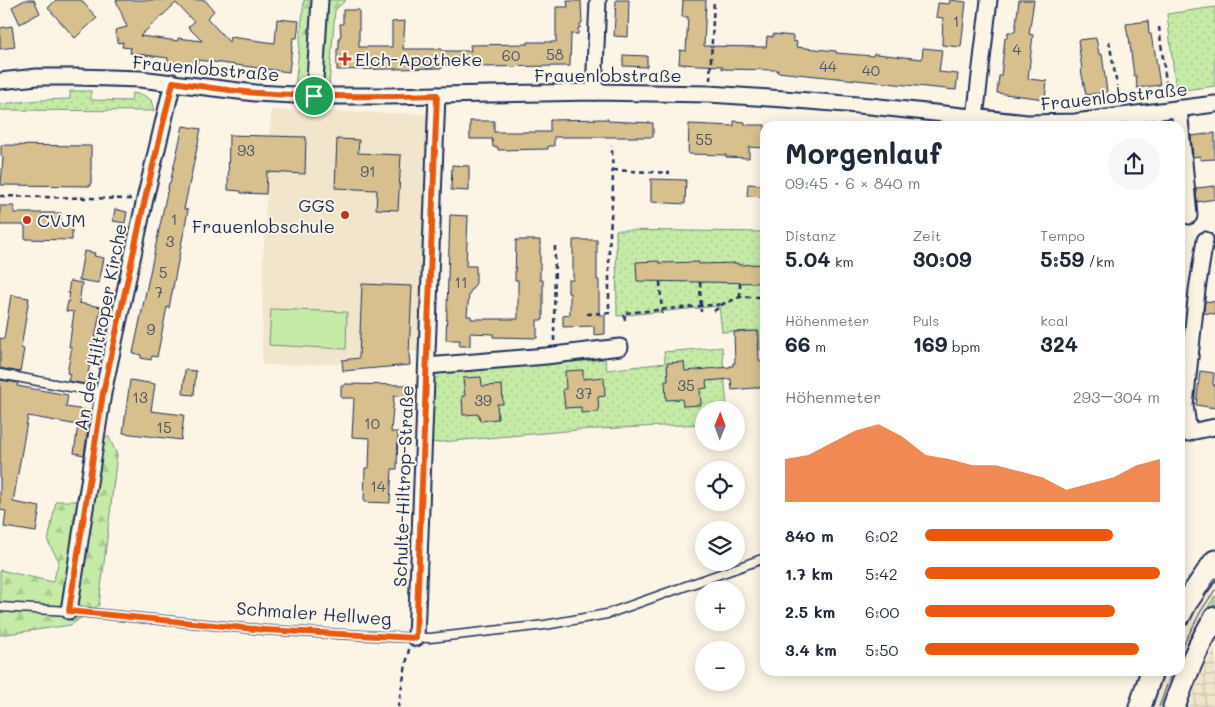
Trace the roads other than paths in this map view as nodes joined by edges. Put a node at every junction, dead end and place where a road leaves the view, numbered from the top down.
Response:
1 (320, 0) edge
2 (598, 0) edge
3 (989, 0) edge
4 (0, 81) edge
5 (173, 82) junction
6 (594, 92) junction
7 (437, 95) junction
8 (314, 96) junction
9 (1215, 104) edge
10 (1174, 109) junction
11 (975, 118) junction
12 (997, 121) edge
13 (1076, 121) edge
14 (1176, 121) edge
15 (1185, 187) edge
16 (1189, 216) dead end
17 (1205, 240) dead end
18 (620, 347) dead end
19 (427, 366) junction
20 (0, 374) edge
21 (103, 393) junction
22 (1185, 405) edge
23 (1215, 427) edge
24 (1185, 433) edge
25 (760, 560) edge
26 (1215, 562) edge
27 (1185, 606) edge
28 (0, 607) edge
29 (69, 611) junction
30 (1215, 618) edge
31 (416, 638) junction
32 (1150, 676) edge
33 (1140, 707) edge
34 (1174, 707) edge

1 - 8 street
2 - 6 street
3 - 11 street
4 - 5 street, Frauenlobstraße
5 - 8 street, Frauenlobstraße
5 - 21 street, An der Hiltroper Kirche
6 - 7 street, Frauenlobstraße
6 - 11 street, Frauenlobstraße
7 - 8 street, Frauenlobstraße
7 - 19 street, Schulte-Hiltrop-Straße
9 - 10 street, Frauenlobstraße
10 - 13 street, Frauenlobstraße
10 - 14 street
11 - 12 street, Frauenlobstraße
15 - 16 street
17 - 22 street
18 - 19 street, Schulte-Hiltrop-Straße
19 - 31 street, Schulte-Hiltrop-Straße
20 - 21 lane
21 - 29 street, An der Hiltroper Kirche
23 - 24 street
25 - 31 lane, Schmaler Hellweg
26 - 27 main road
28 - 29 lane, Schmaler Hellweg
29 - 31 lane, Schmaler Hellweg
30 - 34 main road
32 - 33 main road

